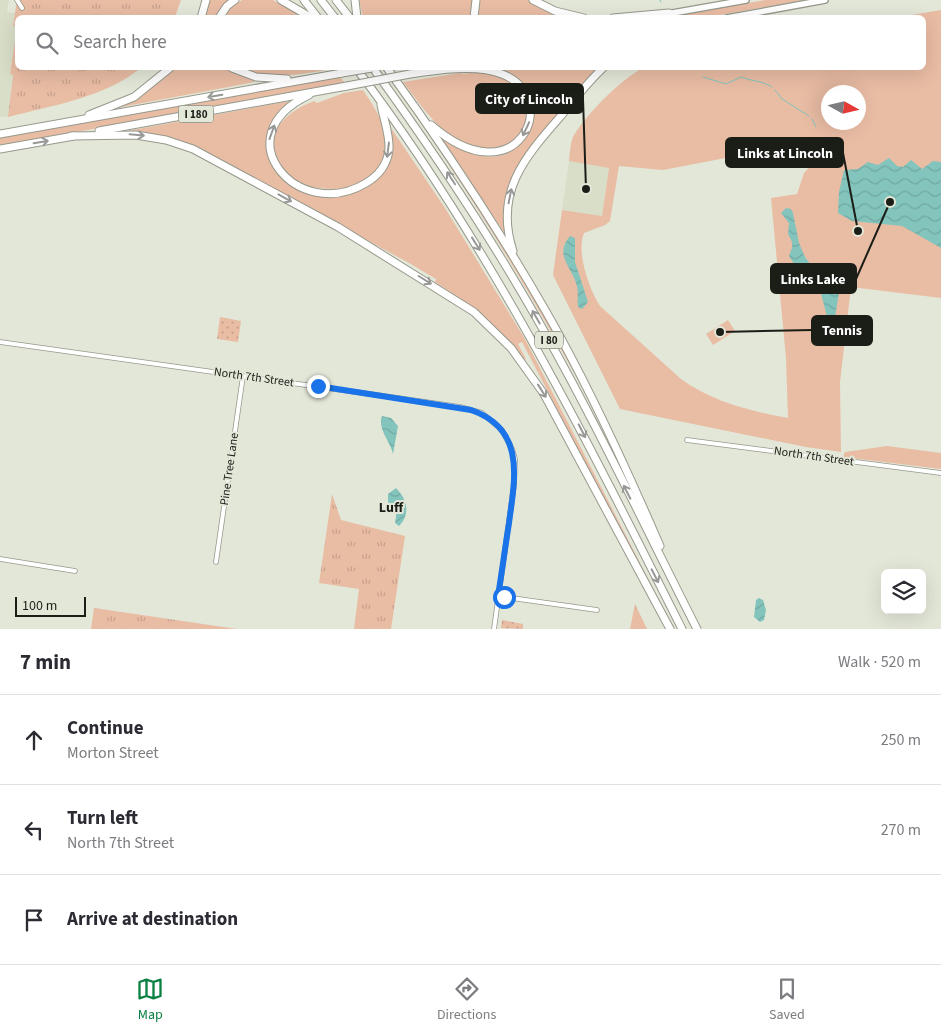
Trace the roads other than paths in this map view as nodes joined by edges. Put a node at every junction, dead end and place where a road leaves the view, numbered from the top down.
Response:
1 (17, 0) edge
2 (206, 0) edge
3 (235, 0) edge
4 (281, 0) edge
5 (304, 0) edge
6 (321, 0) edge
7 (336, 0) edge
8 (355, 0) edge
9 (476, 0) edge
10 (533, 0) edge
11 (746, 0) edge
12 (825, 0) edge
13 (22, 8) dead end
14 (670, 13) junction
15 (202, 15) edge
16 (220, 15) edge
17 (307, 15) edge
18 (316, 15) edge
19 (333, 15) edge
20 (348, 15) edge
21 (357, 15) edge
22 (474, 15) edge
23 (572, 15) edge
24 (647, 15) edge
25 (660, 15) edge
26 (744, 15) edge
27 (168, 70) edge
28 (236, 70) edge
29 (357, 70) edge
30 (360, 70) edge
31 (373, 70) edge
32 (388, 70) edge
33 (434, 70) joint
34 (601, 70) edge
35 (315, 78) junction
36 (321, 91) junction
37 (380, 102) junction
38 (420, 114) junction
39 (68, 122) junction
40 (0, 133) edge
41 (71, 136) junction
42 (0, 149) edge
43 (516, 261) junction
44 (0, 342) edge
45 (243, 376) junction
46 (687, 440) dead end
47 (941, 473) edge
48 (0, 559) edge
49 (216, 562) dead end
50 (74, 572) dead end
51 (498, 596) junction
52 (597, 610) dead end
53 (688, 611) junction
54 (494, 629) edge
55 (670, 629) edge
56 (682, 629) edge
57 (697, 629) edge

1 - 13 street
2 - 15 highway
3 - 16 highway
4 - 17 highway
5 - 18 highway
6 - 19 highway
7 - 20 highway
8 - 21 highway
9 - 22 highway
10 - 23 highway
11 - 14 main road
12 - 26 main road
14 - 24 highway
14 - 25 main road
27 - 39 highway
28 - 35 highway
29 - 37 highway, I 80
30 - 35 highway, I 180, bridge
53 -> 31 highway, I 80
32 - 38 highway
33 - 36 highway, I 180, bridge
33 -> 38 highway
43 -> 34 highway
35 -> 39 highway, I 180
37 -> 36 highway
36 - 41 highway, I 180
37 -> 56 highway, I 80
38 - 43 highway
39 - 40 highway, I 180
42 -> 41 highway, I 180
41 -> 55 highway
43 - 53 highway
44 - 45 street, North 7th Street
45 - 49 street, Pine Tree Lane
45 - 51 street, North 7th Street
46 - 47 street, North 7th Street
48 - 50 street
51 - 52 street
51 - 54 street
53 - 57 highway, I 80

